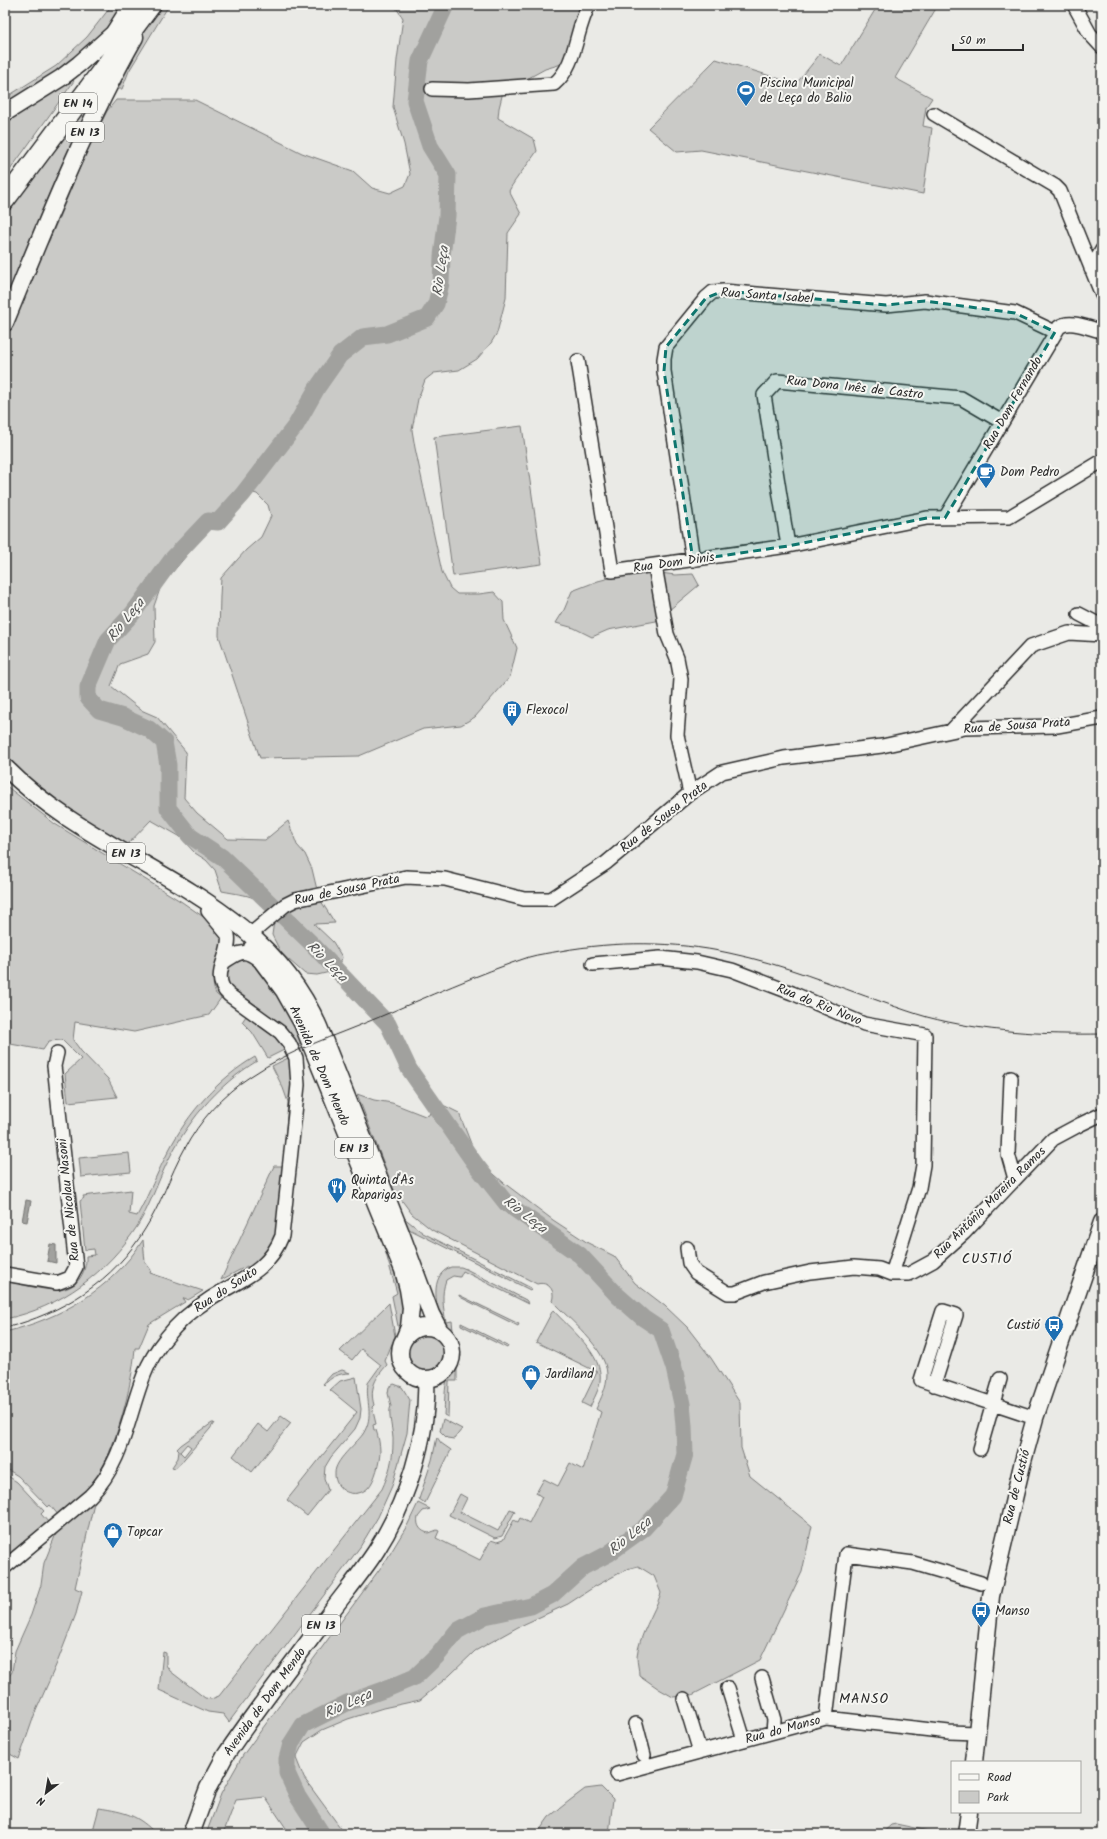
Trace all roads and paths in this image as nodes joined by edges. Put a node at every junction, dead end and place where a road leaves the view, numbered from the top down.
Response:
1 (133, 5) edge
2 (152, 5) edge
3 (589, 5) edge
4 (1074, 5) edge
5 (116, 31) junction
6 (1102, 46) edge
7 (432, 89) dead end
8 (5, 113) edge
9 (934, 114) dead end
10 (5, 190) edge
11 (5, 200) edge
12 (1102, 250) edge
13 (1091, 269) junction
14 (1102, 295) edge
15 (5, 323) edge
16 (1102, 331) edge
17 (1055, 332) junction
18 (578, 361) dead end
19 (1002, 422) junction
20 (1102, 461) edge
21 (945, 518) junction
22 (788, 546) junction
23 (693, 560) junction
24 (655, 566) junction
25 (1079, 614) dead end
26 (1102, 626) edge
27 (1102, 634) edge
28 (1102, 718) edge
29 (951, 731) junction
30 (5, 767) edge
31 (5, 778) edge
32 (690, 793) junction
33 (208, 911) junction
34 (251, 934) junction
35 (224, 962) junction
36 (593, 964) dead end
37 (266, 966) junction
38 (57, 1053) dead end
39 (1011, 1078) dead end
40 (1102, 1114) edge
41 (1015, 1179) junction
42 (1102, 1222) edge
43 (687, 1248) dead end
44 (5, 1274) edge
45 (892, 1274) junction
46 (440, 1332) junction
47 (404, 1338) junction
48 (426, 1379) junction
49 (1000, 1379) dead end
50 (934, 1385) junction
51 (992, 1404) junction
52 (1035, 1418) junction
53 (980, 1449) dead end
54 (5, 1567) edge
55 (981, 1583) dead end
56 (762, 1678) dead end
57 (728, 1688) dead end
58 (684, 1699) dead end
59 (826, 1718) junction
60 (636, 1724) dead end
61 (773, 1732) junction
62 (977, 1732) junction
63 (744, 1740) junction
64 (700, 1752) junction
65 (647, 1761) junction
66 (974, 1761) edge
67 (617, 1774) dead end
68 (969, 1813) edge
69 (191, 1834) edge
70 (966, 1834) edge

1 - 5 highway, EN 14
2 - 11 highway, EN 14
2 - 15 main road, EN 13
3 - 7 street
4 - 6 street
5 - 8 main road
5 - 10 highway, EN 14
9 - 13 street
12 - 13 street
13 - 14 street
16 - 17 street
17 - 19 street, Rua Dom Fernando
17 - 23 street, Rua Santa Isabel
18 - 24 street, Rua Dom Dinis
19 - 21 street, Rua Dom Fernando
19 - 22 street, Rua Dona Inês de Castro
20 - 21 street, Rua Dom Dinis
21 - 22 street, Rua Dom Dinis
22 - 23 street, Rua Dom Dinis
23 - 24 street, Rua Dom Dinis
24 - 32 street
25 - 26 street
27 - 29 street
28 - 29 street, Rua de Sousa Prata
29 - 32 street, Rua de Sousa Prata
30 - 34 main road, EN 13
31 - 33 main road, EN 13
32 - 34 street, Rua de Sousa Prata
33 - 35 street, Rua do Souto
33 - 37 main road, Avenida de Dom Mendo / EN 13
34 - 46 main road, Avenida de Dom Mendo / EN 13
35 - 37 street
35 - 54 street, Rua do Souto
36 - 45 street, Rua do Rio Novo
37 - 47 main road, Avenida de Dom Mendo / EN 13
38 - 44 street, Rua de Nicolau Nasoni
39 - 41 street
40 - 41 street, Rua António Moreira Ramos
41 - 45 street, Rua António Moreira Ramos
42 - 52 main road, Rua de Custió
43 - 45 street, Rua António Moreira Ramos
46 - 47 main road
46 - 48 main road, EN 13
47 - 48 main road, EN 13
48 - 69 main road, Avenida de Dom Mendo / EN 13
49 - 51 street
50 - 50 street
50 - 51 street
51 - 52 street
51 - 53 street
52 - 62 main road, Rua de Custió
55 - 59 street
56 - 61 street
57 - 63 street
58 - 64 street
59 - 61 street, Rua do Manso
59 - 62 street, Rua do Manso
60 - 65 street
61 - 63 street, Rua do Manso
62 - 66 main road, Rua de Custió
63 - 64 street, Rua do Manso
64 - 65 street, Rua do Manso
65 - 67 street, Rua do Manso
68 - 70 main road

